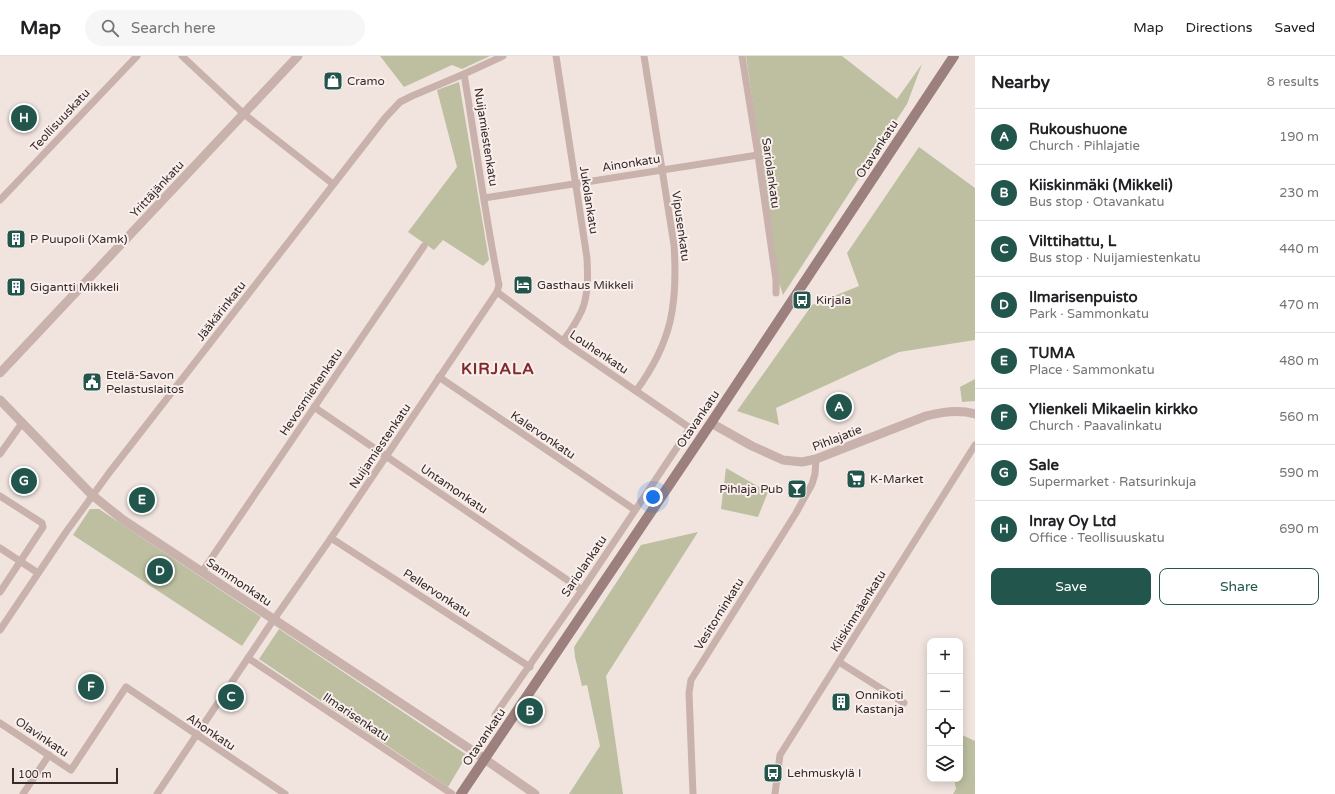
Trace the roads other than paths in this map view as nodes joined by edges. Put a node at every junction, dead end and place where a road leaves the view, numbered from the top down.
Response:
1 (137, 56) edge
2 (182, 56) edge
3 (298, 56) edge
4 (503, 56) edge
5 (556, 56) edge
6 (644, 56) edge
7 (742, 56) edge
8 (954, 56) edge
9 (464, 74) junction
10 (244, 114) junction
11 (758, 154) junction
12 (662, 170) junction
13 (575, 183) junction
14 (333, 184) junction
15 (484, 198) junction
16 (0, 200) edge
17 (424, 246) dead end
18 (497, 292) junction
19 (776, 293) dead end
20 (563, 342) junction
21 (0, 373) edge
22 (439, 377) junction
23 (636, 391) junction
24 (0, 400) edge
25 (314, 407) junction
26 (975, 414) edge
27 (22, 422) junction
28 (711, 423) junction
29 (690, 428) joint
30 (975, 446) edge
31 (0, 454) edge
32 (386, 456) junction
33 (816, 459) junction
34 (92, 495) junction
35 (0, 496) edge
36 (635, 510) junction
37 (331, 538) junction
38 (0, 548) edge
39 (21, 562) junction
40 (202, 572) junction
41 (38, 573) junction
42 (582, 590) junction
43 (0, 592) edge
44 (274, 620) junction
45 (0, 630) edge
46 (248, 658) junction
47 (840, 662) junction
48 (530, 667) junction
49 (904, 703) dead end
50 (495, 715) dead end
51 (0, 723) edge
52 (197, 735) junction
53 (49, 755) junction
54 (484, 759) junction
55 (72, 770) joint
56 (24, 794) edge
57 (157, 794) edge
58 (285, 794) edge
59 (452, 794) edge
60 (461, 794) edge
61 (535, 794) edge
62 (693, 794) edge
63 (775, 794) edge

1 - 16 street, Teollisuuskatu
2 - 10 street
3 - 10 street, Yrittäjänkatu
4 - 9 street, Jääkärinkatu
5 - 13 street, Jukolankatu
6 - 12 street, Vipusenkatu
7 - 11 street, Sariolankatu
8 - 28 main road, Otavankatu
9 - 14 street, Jääkärinkatu
9 - 15 street, Nuijamiestenkatu
10 - 14 street
10 - 21 street, Yrittäjänkatu
11 - 12 street, Ainonkatu
11 - 19 street, Sariolankatu
12 - 13 street, Ainonkatu
12 - 23 street, Vipusenkatu
13 - 15 street, Ainonkatu
13 - 20 street, Jukolankatu
14 - 34 street, Jääkärinkatu
15 - 18 street, Nuijamiestenkatu
17 - 25 street, Hevosmiehenkatu
18 - 20 street, Louhenkatu
18 - 22 street, Nuijamiestenkatu
20 - 23 street, Louhenkatu
22 - 32 street, Nuijamiestenkatu
22 - 36 street, Kalervonkatu
23 - 29 street, Louhenkatu
24 - 27 street, Sammonkatu
25 - 32 street, Untamonkatu
25 - 40 street, Hevosmiehenkatu
26 - 33 street, Pihlajatie
27 - 31 street
27 - 34 street, Sammonkatu
28 - 33 street, Pihlajatie
28 - 54 main road, Otavankatu
29 - 36 street, Sariolankatu
30 - 47 street, Kiiskinmäenkatu
32 - 37 street, Nuijamiestenkatu
32 - 42 street, Untamonkatu
33 - 62 street, Vesitorninkatu
34 - 40 street, Sammonkatu
34 - 41 street, Jääkärinkatu
35 - 39 street
36 - 42 street, Sariolankatu
37 - 44 street, Nuijamiestenkatu
37 - 48 street, Pellervonkatu
38 - 39 street
39 - 41 street
39 - 43 street
40 - 44 street, Sammonkatu
41 - 45 street, Jääkärinkatu
42 - 48 street, Sariolankatu
44 - 46 street, Nuijamiestenkatu
44 - 54 street, Sammonkatu
46 - 52 street, Nuijamiestenkatu
46 - 59 street, Ilmarisenkatu
47 - 49 street
47 - 63 street, Kiiskinmäenkatu
48 - 50 street, Sariolankatu
51 - 53 street, Olavinkatu
52 - 55 street, Ahonkatu
52 - 57 street, Nuijamiestenkatu
52 - 58 street, Ahonkatu
53 - 55 street, Olavinkatu
53 - 56 street
54 - 60 main road, Otavankatu
54 - 61 street, Sammonkatu

